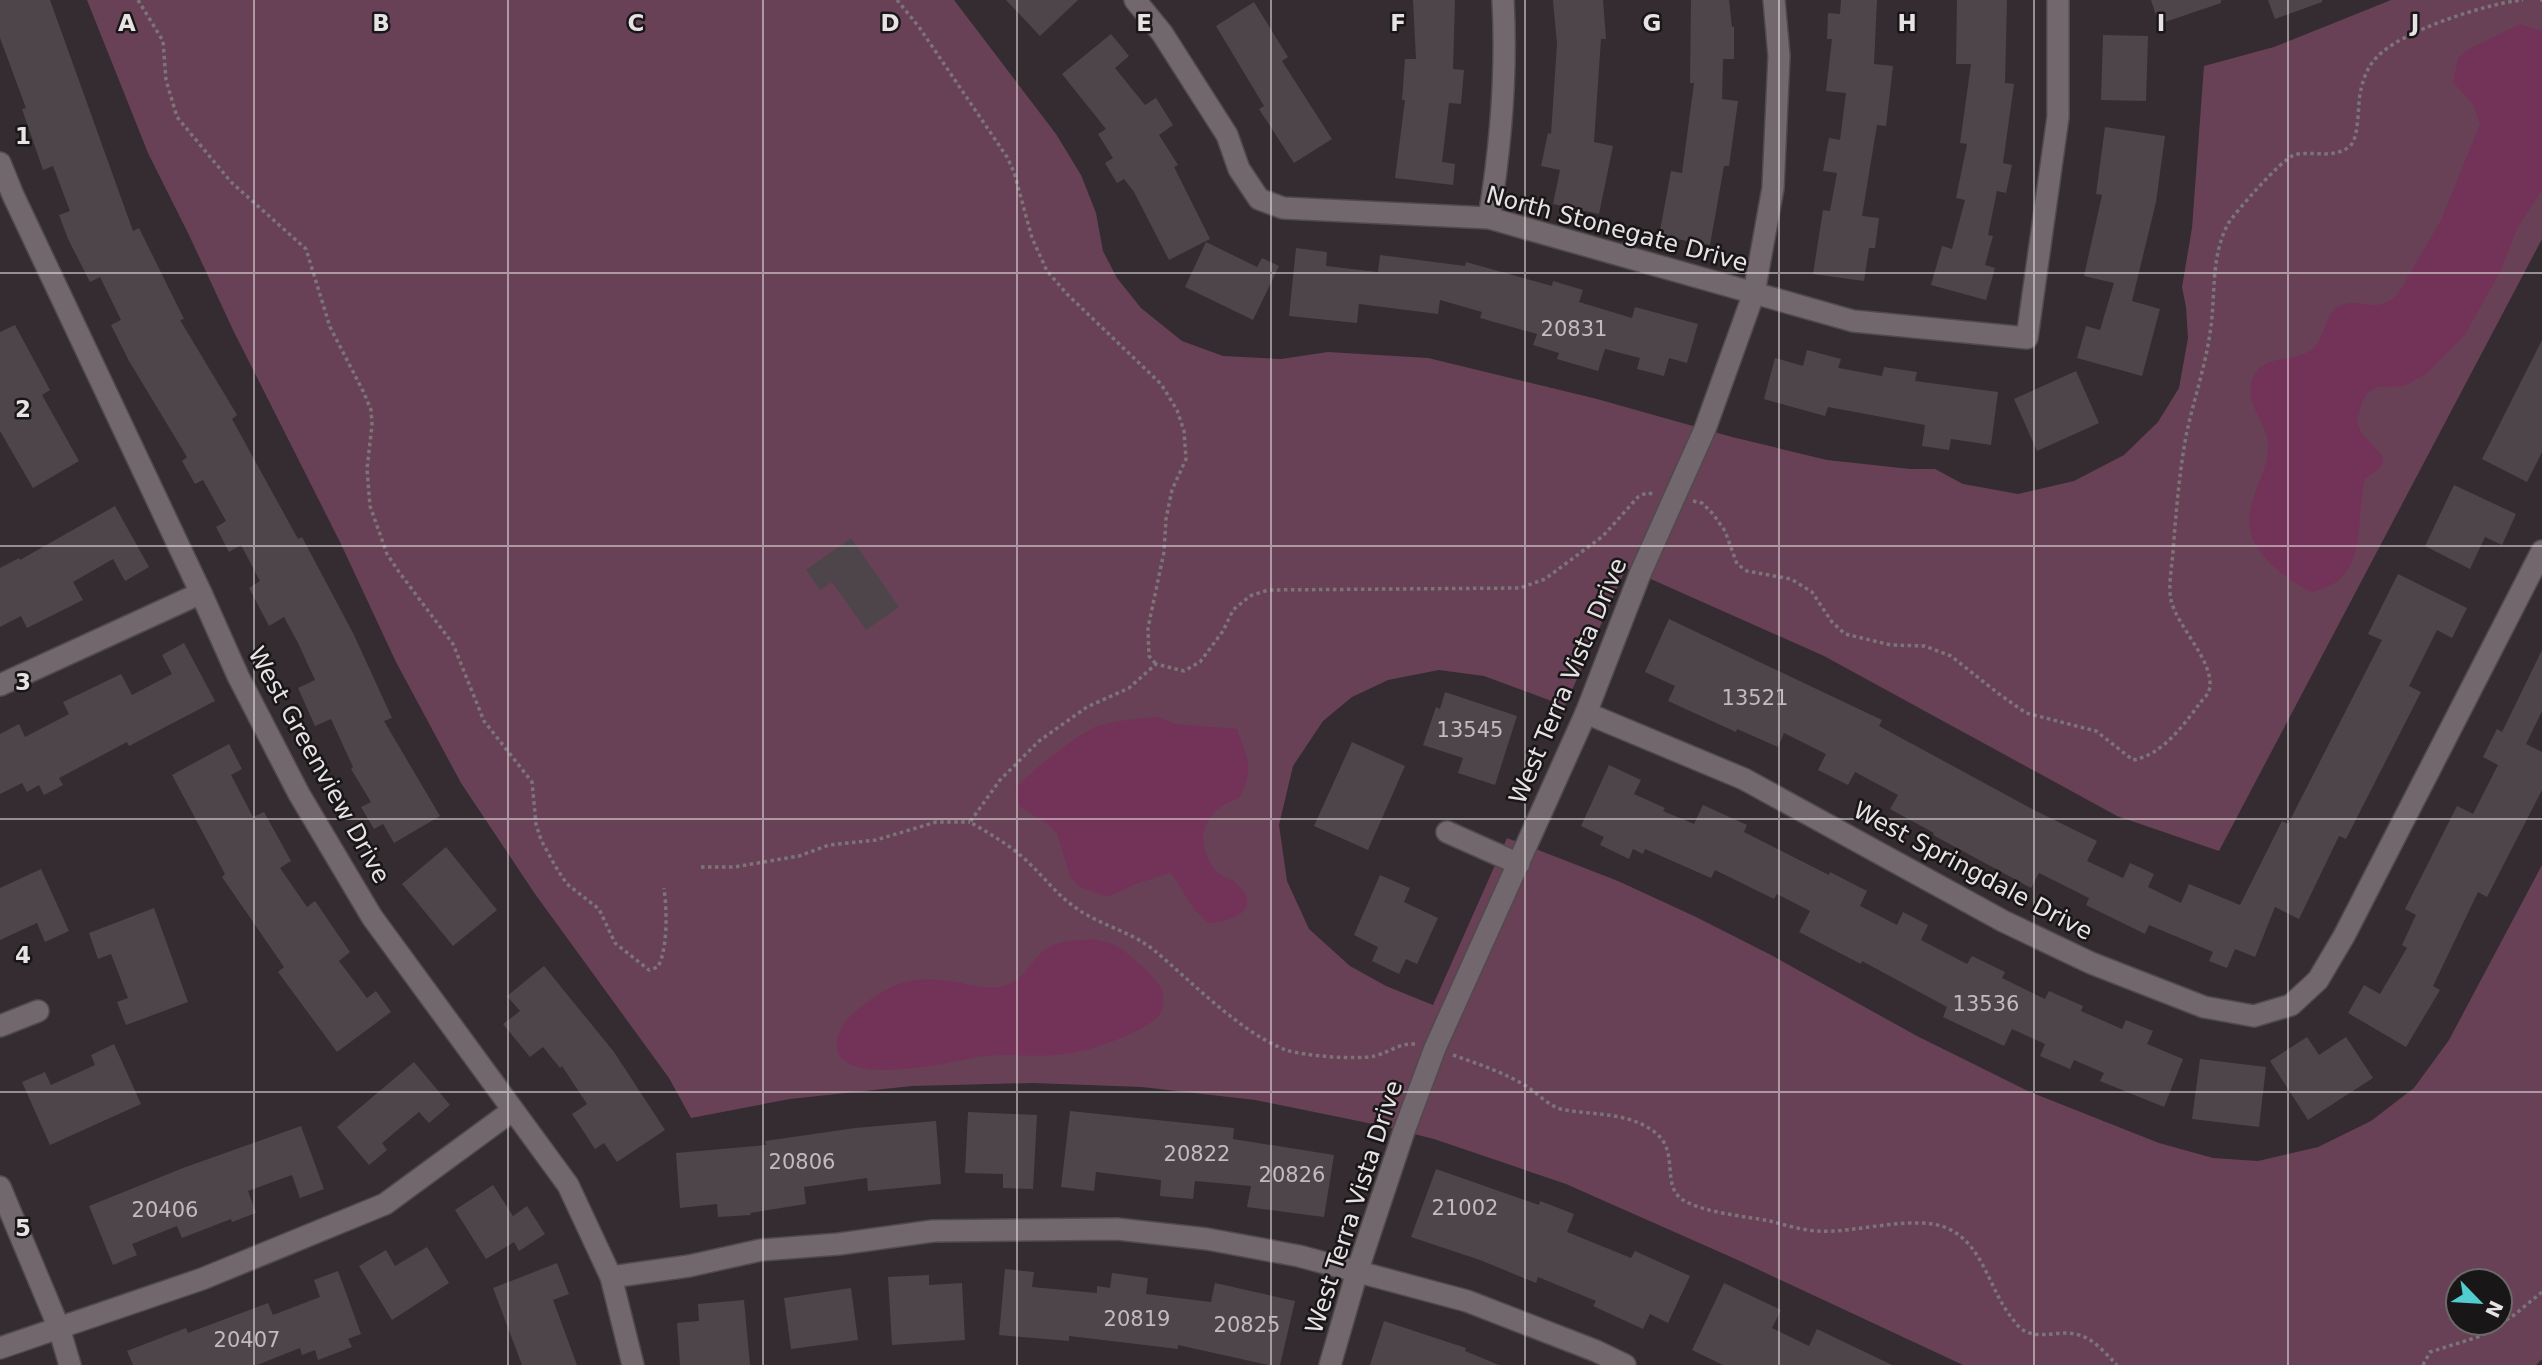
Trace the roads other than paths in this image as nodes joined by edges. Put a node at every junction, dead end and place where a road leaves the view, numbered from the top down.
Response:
1 (1135, 0) edge
2 (1503, 0) edge
3 (1774, 0) edge
4 (2058, 0) edge
5 (0, 163) edge
6 (1489, 218) junction
7 (1754, 293) junction
8 (2542, 551) edge
9 (201, 593) junction
10 (0, 685) edge
11 (1586, 712) junction
12 (1447, 832) dead end
13 (1519, 864) junction
14 (38, 1011) dead end
15 (0, 1026) edge
16 (512, 1111) junction
17 (0, 1187) edge
18 (1357, 1272) junction
19 (611, 1277) junction
20 (59, 1328) junction
21 (0, 1348) edge
22 (70, 1365) edge
23 (632, 1365) edge
24 (1330, 1365) edge
25 (1625, 1365) edge

1 - 6 street, North Stonegate Drive
2 - 6 street
3 - 7 street, West Terra Vista Drive
4 - 7 street, North Stonegate Drive
5 - 9 street, West Greenview Drive
6 - 7 street, North Stonegate Drive
7 - 11 street, West Terra Vista Drive
8 - 11 street, West Springdale Drive
9 - 10 street
9 - 16 street, West Greenview Drive
11 - 13 street, West Terra Vista Drive
12 - 13 street
13 - 18 street, West Terra Vista Drive
14 - 15 street
16 - 19 street, West Greenview Drive
16 - 20 street
17 - 20 street
18 - 19 street
18 - 24 street, West Terra Vista Drive
18 - 25 street
19 - 23 street, West Greenview Drive
20 - 21 street
20 - 22 street

